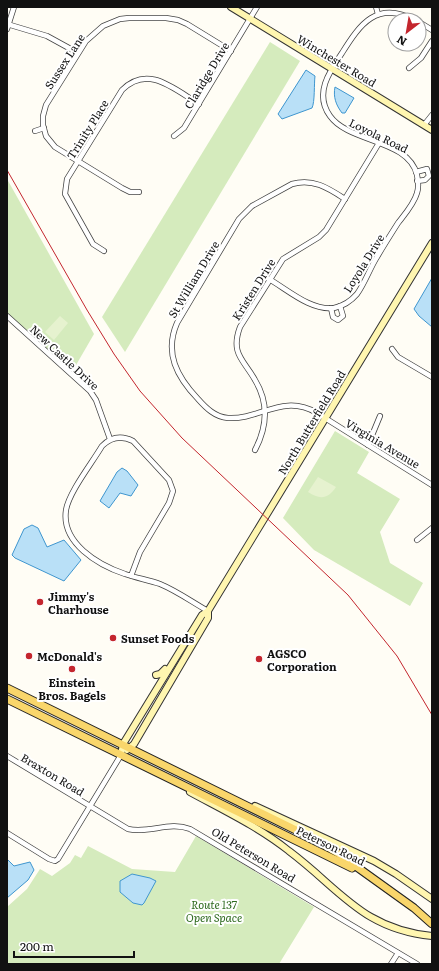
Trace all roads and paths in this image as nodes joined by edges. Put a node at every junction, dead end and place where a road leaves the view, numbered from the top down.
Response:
1 (14, 7) edge
2 (230, 7) edge
3 (256, 7) edge
4 (376, 7) edge
5 (387, 13) edge
6 (378, 14) junction
7 (250, 19) junction
8 (8, 26) edge
9 (432, 41) edge
10 (231, 51) junction
11 (78, 54) junction
12 (332, 68) junction
13 (409, 68) dead end
14 (199, 104) junction
15 (432, 115) edge
16 (424, 125) junction
17 (44, 128) junction
18 (432, 130) edge
19 (35, 131) dead end
20 (174, 136) dead end
21 (379, 143) junction
22 (78, 161) junction
23 (416, 176) joint
24 (139, 192) dead end
25 (345, 199) junction
26 (432, 243) edge
27 (104, 251) dead end
28 (269, 279) junction
29 (340, 306) junction
30 (330, 308) junction
31 (9, 318) edge
32 (7, 324) edge
33 (392, 349) dead end
34 (432, 377) edge
35 (265, 410) junction
36 (380, 416) dead end
37 (325, 418) junction
38 (110, 439) junction
39 (368, 445) junction
40 (255, 450) dead end
41 (432, 485) edge
42 (432, 528) edge
43 (417, 540) dead end
44 (131, 576) junction
45 (208, 611) junction
46 (187, 639) junction
47 (156, 675) dead end
48 (175, 676) junction
49 (160, 682) junction
50 (7, 688) edge
51 (7, 699) edge
52 (123, 744) junction
53 (130, 748) junction
54 (121, 755) junction
55 (7, 756) edge
56 (156, 772) junction
57 (194, 780) junction
58 (90, 807) junction
59 (7, 833) edge
60 (365, 874) junction
61 (432, 899) edge
62 (430, 923) edge
63 (432, 936) edge
64 (398, 953) junction
65 (391, 964) edge
66 (417, 964) edge

1 - 8 street
2 - 7 main road, Winchester Road
3 - 7 street, Claridge Drive
4 - 6 street
5 - 6 street
6 - 12 street, Loyola Road
7 - 10 street, Claridge Drive
7 - 12 main road, Winchester Road
8 - 11 street
9 - 13 street
10 - 11 street, Sussex Lane
10 - 14 street, Claridge Drive
11 - 17 street, Sussex Lane
12 - 16 main road, Winchester Road
12 - 21 street, Loyola Road
14 - 20 street, Claridge Drive
14 - 22 street, Trinity Place
15 - 16 street
16 - 18 main road, Winchester Road
17 - 19 street
17 - 22 street
21 - 23 street, Loyola Road
21 - 25 street, Kristen Drive
22 - 24 street
22 - 27 street, Trinity Place
23 - 29 street, Loyola Drive
25 - 28 street, Kristen Drive
25 - 35 street, St William Drive
26 - 37 main road, North Butterfield Road
28 - 30 street, Loyola Drive
28 - 35 street, Kristen Drive
29 - 30 street, Loyola Drive
29 - 30 street
31 - 32 street
31 - 38 street, New Castle Drive
33 - 34 street
35 - 37 street, St William Drive
35 - 40 street, Kristen Drive
36 - 39 street
37 - 39 street, Virginia Avenue
37 - 45 main road, North Butterfield Road
38 - 44 street
38 - 44 street
39 - 41 street, Virginia Avenue
42 - 43 street
44 - 45 street
45 - 46 main road, North Butterfield Road
45 - 48 main road, North Butterfield Road
46 - 47 main road
46 - 49 main road, North Butterfield Road
48 - 49 main road
48 - 53 main road, North Butterfield Road
49 - 52 main road, North Butterfield Road
50 - 52 main road, Peterson Road
51 - 54 main road, Peterson Road
52 - 53 main road, Peterson Road
52 - 54 main road, North Butterfield Road
53 - 54 main road, North Butterfield Road
53 - 57 main road, Peterson Road
54 - 56 main road, Peterson Road
54 - 58 street, North Butterfield Road
55 - 58 street, Braxton Road
56 - 60 main road, Peterson Road
56 - 63 main road, Peterson Road
57 - 60 main road, Peterson Road
57 - 61 main road, Peterson Road
58 - 59 street, North Butterfield Road
58 - 64 street, Old Peterson Road
60 - 62 main road
64 - 65 street
64 - 66 street

